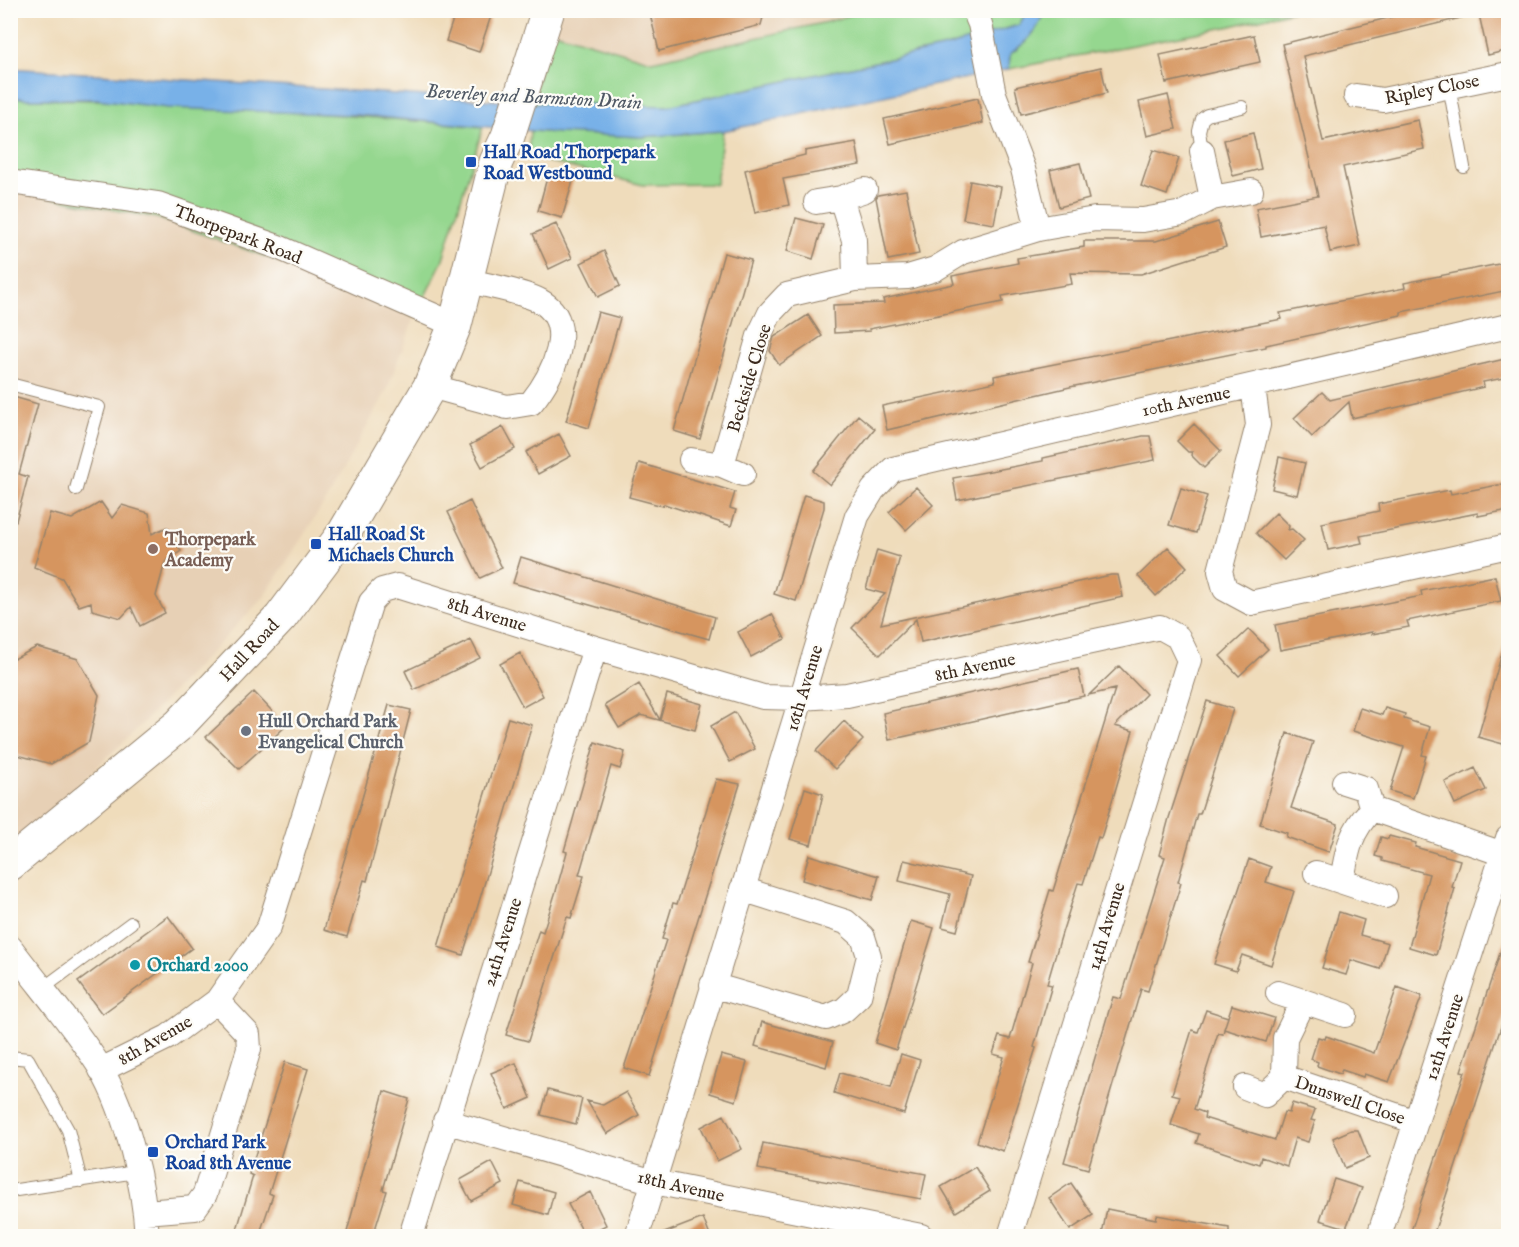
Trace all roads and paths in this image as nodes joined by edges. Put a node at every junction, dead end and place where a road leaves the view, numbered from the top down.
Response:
1 (548, 10) edge
2 (977, 17) edge
3 (1509, 74) edge
4 (1449, 86) junction
5 (1356, 96) dead end
6 (1242, 107) dead end
7 (1202, 151) joint
8 (1464, 167) dead end
9 (10, 182) edge
10 (866, 190) dead end
11 (1251, 191) dead end
12 (841, 198) junction
13 (1212, 198) junction
14 (816, 202) dead end
15 (1038, 229) junction
16 (855, 279) junction
17 (467, 281) junction
18 (455, 326) junction
19 (1509, 326) edge
20 (10, 384) edge
21 (430, 386) junction
22 (1253, 386) junction
23 (691, 460) dead end
24 (76, 489) dead end
25 (873, 490) joint
26 (1509, 546) edge
27 (1160, 627) joint
28 (595, 648) junction
29 (801, 698) junction
30 (1344, 782) dead end
31 (1372, 809) junction
32 (1506, 846) edge
33 (10, 864) edge
34 (1316, 873) dead end
35 (1342, 881) junction
36 (742, 889) junction
37 (1385, 896) dead end
38 (131, 924) dead end
39 (10, 947) edge
40 (712, 985) junction
41 (42, 989) junction
42 (1278, 993) dead end
43 (217, 1001) junction
44 (1304, 1001) junction
45 (1345, 1015) dead end
46 (10, 1057) edge
47 (101, 1070) junction
48 (1284, 1077) junction
49 (1245, 1088) dead end
50 (445, 1121) junction
51 (1416, 1122) junction
52 (136, 1172) junction
53 (81, 1181) junction
54 (654, 1182) junction
55 (10, 1191) edge
56 (145, 1212) junction
57 (147, 1236) edge
58 (411, 1236) edge
59 (637, 1236) edge
60 (921, 1236) edge
61 (1010, 1236) edge
62 (1379, 1236) edge

1 - 17 street, Hall Road
2 - 15 street
3 - 4 street, Ripley Close
4 - 5 street, Ripley Close
4 - 8 lane
6 - 7 lane
7 - 13 street
9 - 18 street, Thorpepark Road
10 - 12 street
11 - 13 street, Beckside Close
12 - 14 street
12 - 16 street
13 - 15 street, Beckside Close
15 - 16 street, Beckside Close
16 - 23 street, Beckside Close
17 - 18 street, Hall Road
17 - 21 street
18 - 21 street, Hall Road
19 - 22 street, 10th Avenue
20 - 24 lane
21 - 33 street, Hall Road
22 - 25 street, 10th Avenue
22 - 26 street
25 - 29 street, 16th Avenue
27 - 29 street, 8th Avenue
27 - 61 street, 14th Avenue
28 - 29 street, 8th Avenue
28 - 43 street, 8th Avenue
28 - 50 street, 24th Avenue
29 - 36 street, 16th Avenue
30 - 31 street
31 - 32 street
31 - 35 street
32 - 51 street, 12th Avenue
34 - 35 street
35 - 37 street
36 - 40 street, 16th Avenue
36 - 40 street
38 - 41 lane
39 - 41 street
40 - 54 street, 16th Avenue
41 - 47 street
42 - 44 street
43 - 47 street, 8th Avenue
43 - 56 street
44 - 45 street
44 - 48 street, Dunswell Close
46 - 53 lane
47 - 52 street
48 - 49 street, Dunswell Close
48 - 51 street, Dunswell Close
50 - 54 street, 18th Avenue
50 - 58 street, 24th Avenue
51 - 62 street, 12th Avenue
52 - 53 lane
52 - 56 street
53 - 55 lane
54 - 59 street, 16th Avenue
54 - 60 street, 18th Avenue
56 - 57 street

